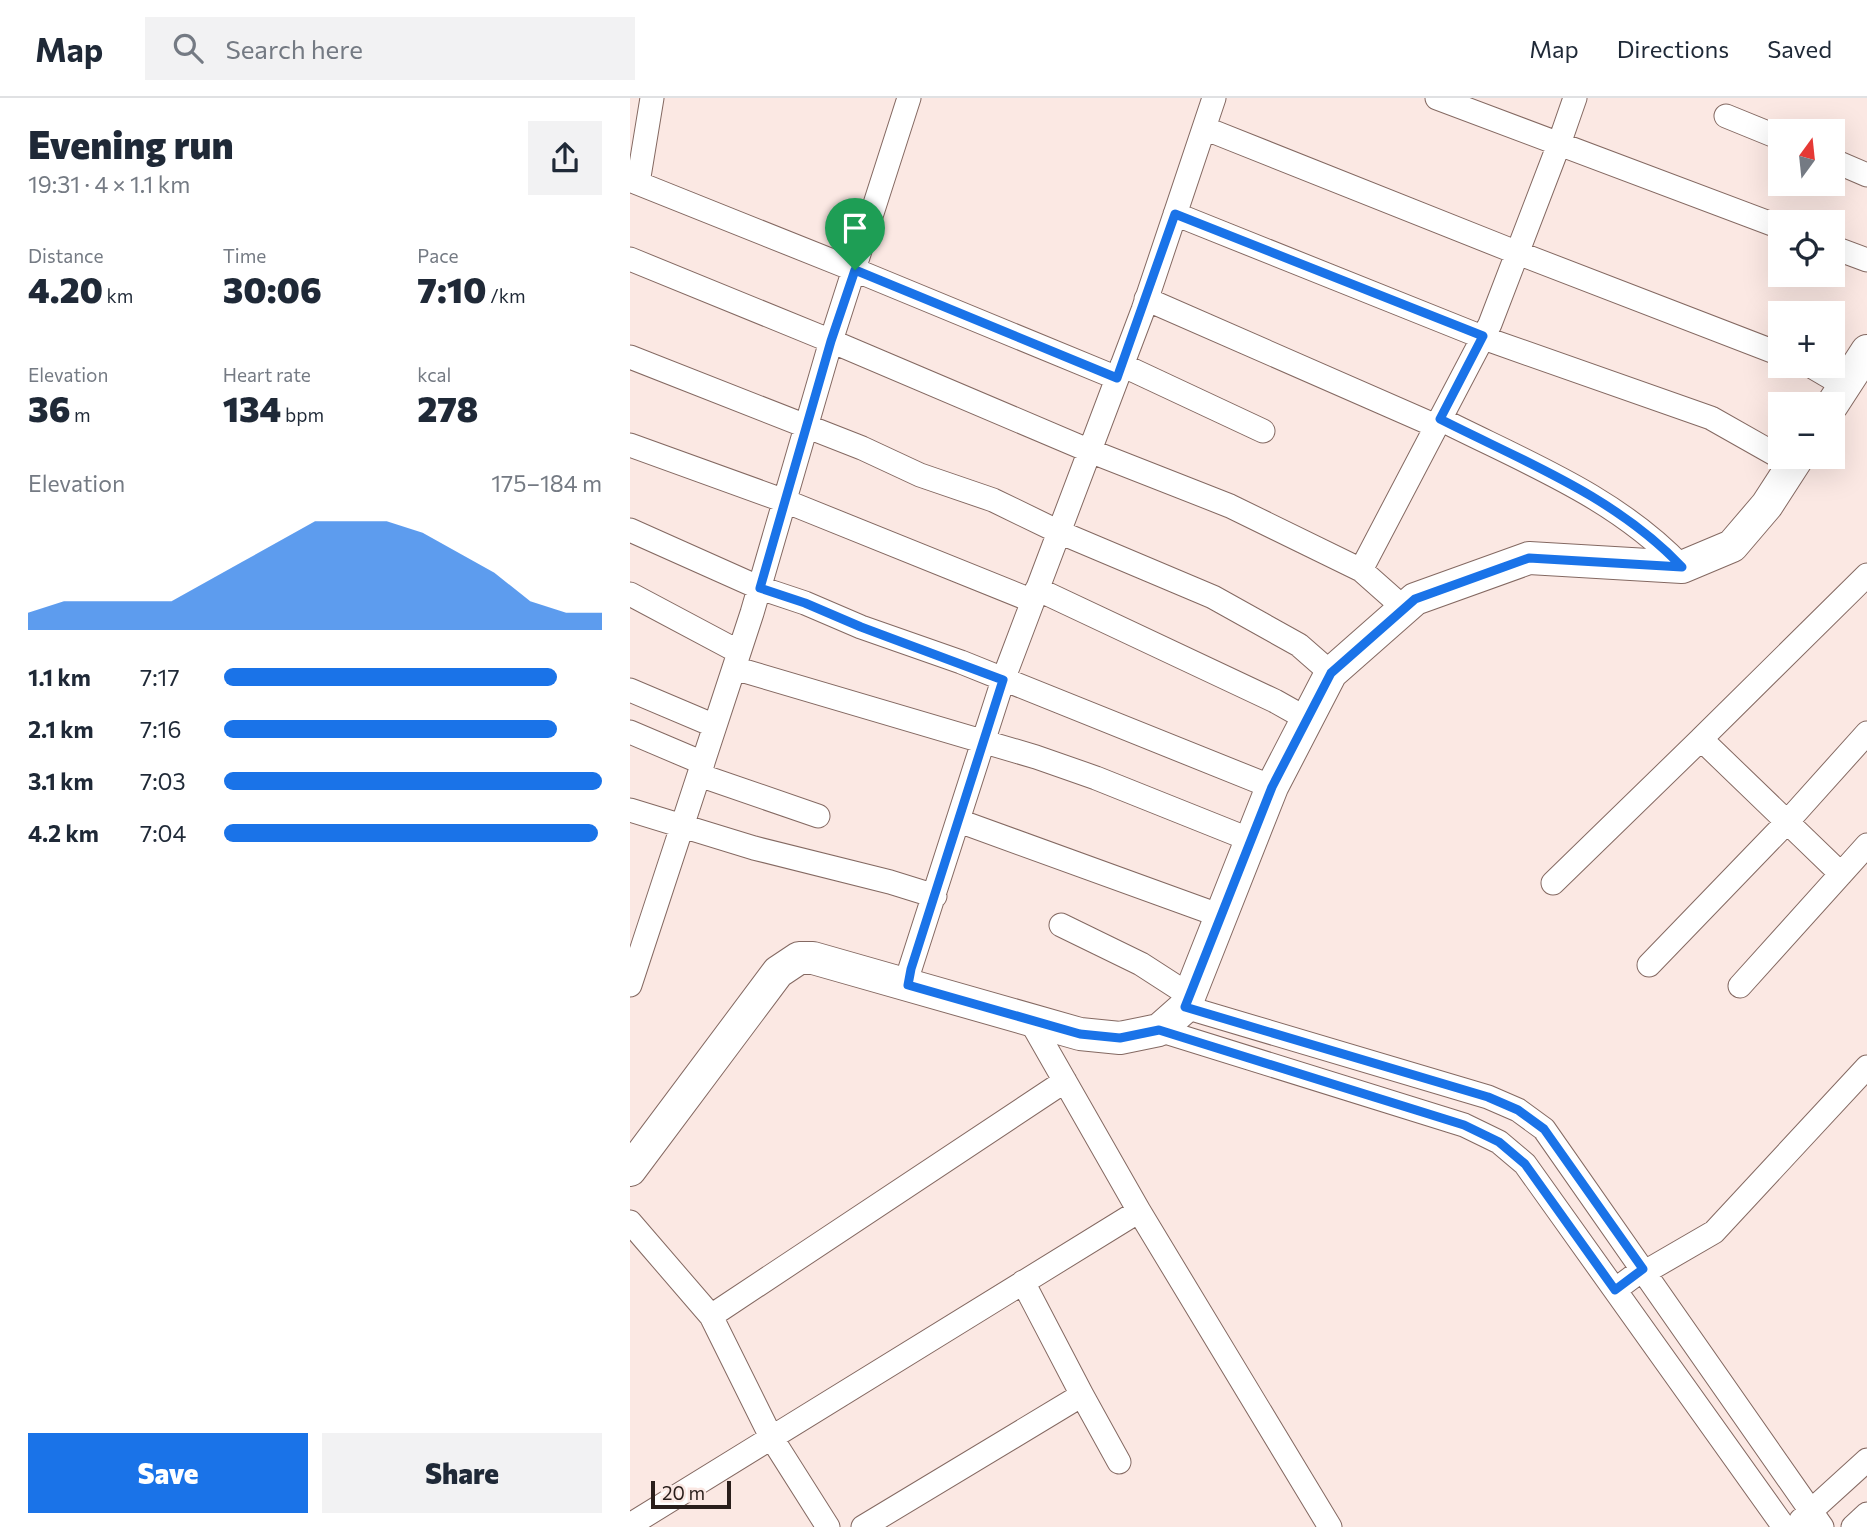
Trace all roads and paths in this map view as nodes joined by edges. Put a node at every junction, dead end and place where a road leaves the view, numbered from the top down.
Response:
1 (652, 98) edge
2 (909, 98) edge
3 (1214, 98) edge
4 (1437, 98) edge
5 (1575, 98) edge
6 (1726, 116) dead end
7 (1204, 128) junction
8 (1768, 133) edge
9 (1559, 144) junction
10 (1845, 166) edge
11 (1867, 175) edge
12 (634, 182) edge
13 (1175, 214) junction
14 (1768, 222) edge
15 (1845, 252) edge
16 (1518, 253) junction
17 (630, 259) edge
18 (1867, 260) edge
19 (855, 270) junction
20 (1146, 299) junction
21 (1483, 336) junction
22 (831, 341) junction
23 (1768, 349) edge
24 (1867, 351) edge
25 (630, 357) edge
26 (1119, 371) junction
27 (1829, 383) edge
28 (1438, 423) junction
29 (807, 426) junction
30 (1263, 431) dead end
31 (630, 445) edge
32 (1768, 449) edge
33 (1090, 451) junction
34 (1776, 469) edge
35 (785, 501) junction
36 (630, 530) edge
37 (1059, 532) junction
38 (1682, 567) junction
39 (1361, 570) junction
40 (1867, 575) edge
41 (760, 588) junction
42 (630, 594) edge
43 (1035, 595) junction
44 (1395, 600) junction
45 (1315, 658) junction
46 (737, 660) junction
47 (1003, 680) junction
48 (630, 690) edge
49 (1307, 719) junction
50 (715, 726) junction
51 (630, 732) edge
52 (1867, 733) edge
53 (1701, 739) junction
54 (984, 741) junction
55 (701, 769) junction
56 (1249, 778) junction
57 (630, 810) edge
58 (818, 816) dead end
59 (959, 821) junction
60 (1788, 821) junction
61 (682, 826) junction
62 (1228, 831) junction
63 (1867, 845) edge
64 (1841, 874) junction
65 (1553, 883) dead end
66 (935, 896) junction
67 (1200, 908) junction
68 (1060, 925) dead end
69 (1649, 965) dead end
70 (911, 969) junction
71 (631, 978) edge
72 (1740, 986) dead end
73 (1187, 1001) junction
74 (1030, 1020) junction
75 (1159, 1030) junction
76 (1867, 1068) edge
77 (1065, 1081) junction
78 (630, 1170) edge
79 (1139, 1211) junction
80 (630, 1222) edge
81 (1643, 1269) junction
82 (1023, 1282) junction
83 (1615, 1290) junction
84 (711, 1316) junction
85 (1082, 1395) junction
86 (771, 1437) junction
87 (1867, 1460) edge
88 (1119, 1462) dead end
89 (1867, 1514) edge
90 (1817, 1519) edge
91 (630, 1524) edge
92 (828, 1527) edge
93 (863, 1527) edge
94 (1330, 1527) edge
95 (1784, 1527) edge
96 (1793, 1527) edge
97 (1853, 1527) edge

1 - 12 street
2 - 19 street
3 - 7 street
4 - 9 street
5 - 9 street
6 - 8 street
7 - 13 street
7 - 16 street
9 - 14 street
9 - 16 street
10 - 11 street
12 - 19 street
13 - 20 street
13 - 21 street
15 - 18 street
16 - 21 street
16 - 23 street
17 - 22 street
19 - 22 street
19 - 26 street
20 - 26 street
20 - 28 street
21 - 28 street
21 - 32 street
22 - 29 street
22 - 33 street
24 - 27 street
25 - 29 street
26 - 30 street
26 - 33 street
28 - 38 street
28 - 39 street
29 - 35 street
29 - 37 street
31 - 35 street
33 - 37 street
33 - 39 street
34 - 38 street
35 - 41 street
35 - 43 street
36 - 41 street
37 - 43 street
37 - 45 street
38 - 44 street
39 - 44 street
40 - 53 street
41 - 46 street
41 - 47 street
42 - 46 street
43 - 47 street
43 - 49 street
44 - 45 street
45 - 49 street
46 - 50 street
46 - 54 street
47 - 54 street
47 - 56 street
48 - 50 street
49 - 56 street
50 - 55 street
51 - 55 street
52 - 60 street
53 - 60 street
53 - 65 street
54 - 59 street
54 - 62 street
55 - 58 street
55 - 61 street
56 - 62 street
57 - 61 street
59 - 66 street
59 - 67 street
60 - 64 street
60 - 69 street
61 - 66 street
61 - 71 street
62 - 67 street
63 - 64 street
64 - 72 street
66 - 70 street
67 - 73 street
68 - 73 street
70 - 74 street
70 - 78 street
73 - 75 street
73 - 81 street
74 - 75 street
74 - 77 street
75 - 83 street
76 - 81 street
77 - 79 street
77 - 84 street
79 - 82 street
79 - 94 street
80 - 84 street
81 - 83 street
81 - 90 street
82 - 85 street
82 - 86 street
83 - 95 street
84 - 86 street
85 - 88 street
85 - 93 street
86 - 91 street
86 - 92 street
87 - 90 street
89 - 97 street
90 - 96 street

